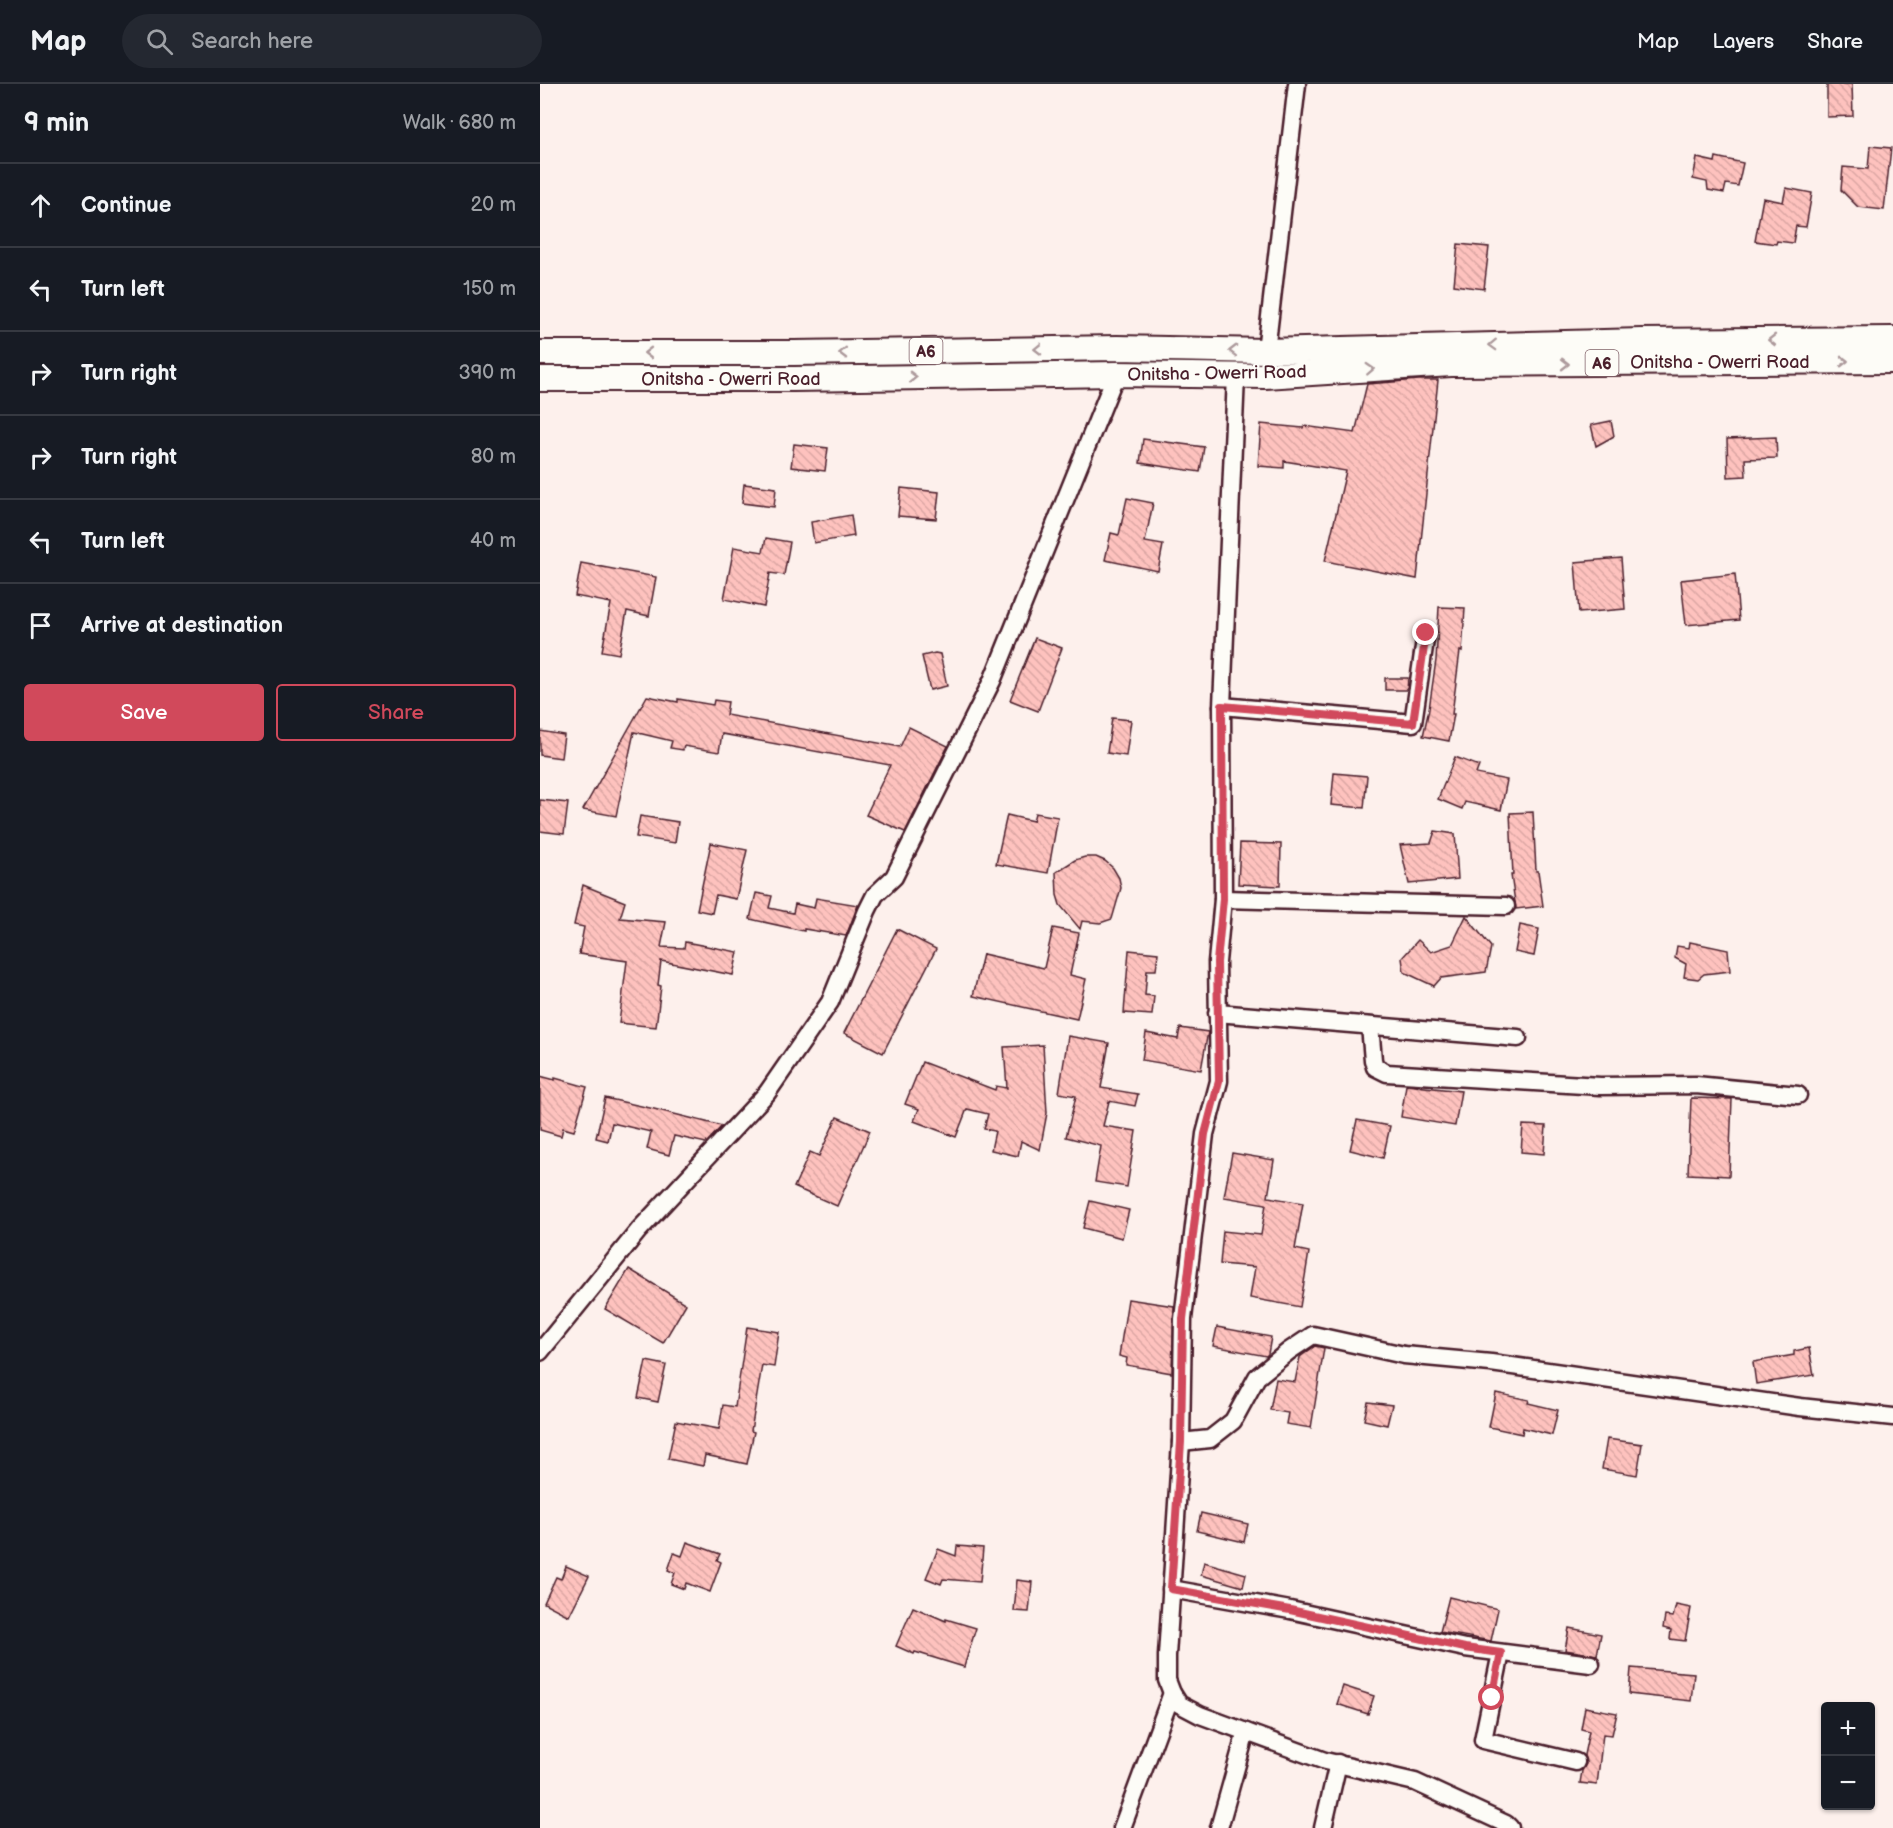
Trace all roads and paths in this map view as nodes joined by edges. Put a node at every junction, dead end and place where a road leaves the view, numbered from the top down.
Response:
1 (1297, 84) edge
2 (1893, 339) edge
3 (1266, 351) junction
4 (540, 353) edge
5 (1893, 361) edge
6 (1116, 374) junction
7 (1236, 376) junction
8 (540, 379) edge
9 (1426, 633) dead end
10 (1222, 706) junction
11 (1223, 899) junction
12 (1506, 906) dead end
13 (1217, 1013) junction
14 (1371, 1026) junction
15 (1518, 1038) dead end
16 (1798, 1095) dead end
17 (540, 1352) edge
18 (1893, 1417) edge
19 (1181, 1442) junction
20 (1171, 1589) junction
21 (1501, 1653) junction
22 (1591, 1664) dead end
23 (1172, 1693) junction
24 (1246, 1732) junction
25 (1576, 1762) dead end
26 (1338, 1764) junction
27 (1122, 1828) edge
28 (1219, 1828) edge
29 (1323, 1828) edge
30 (1510, 1828) edge

1 - 3 street
2 -> 3 highway, Onitsha - Owerri Road / A6
3 -> 4 highway, Onitsha - Owerri Road / A6
7 -> 5 highway, Onitsha - Owerri Road / A6
6 - 7 highway, Onitsha - Owerri Road / A6
8 -> 6 highway, Onitsha - Owerri Road / A6
6 - 17 street
7 - 10 street
9 - 10 street
10 - 11 street
11 - 12 street
11 - 13 street
13 - 14 street
13 - 19 street
14 - 15 street
14 - 16 street
18 - 19 street
19 - 20 street
20 - 21 street
20 - 23 street
21 - 22 street
21 - 25 street
23 - 24 street
23 - 27 street
24 - 26 street
24 - 28 street
26 - 29 street
26 - 30 street

